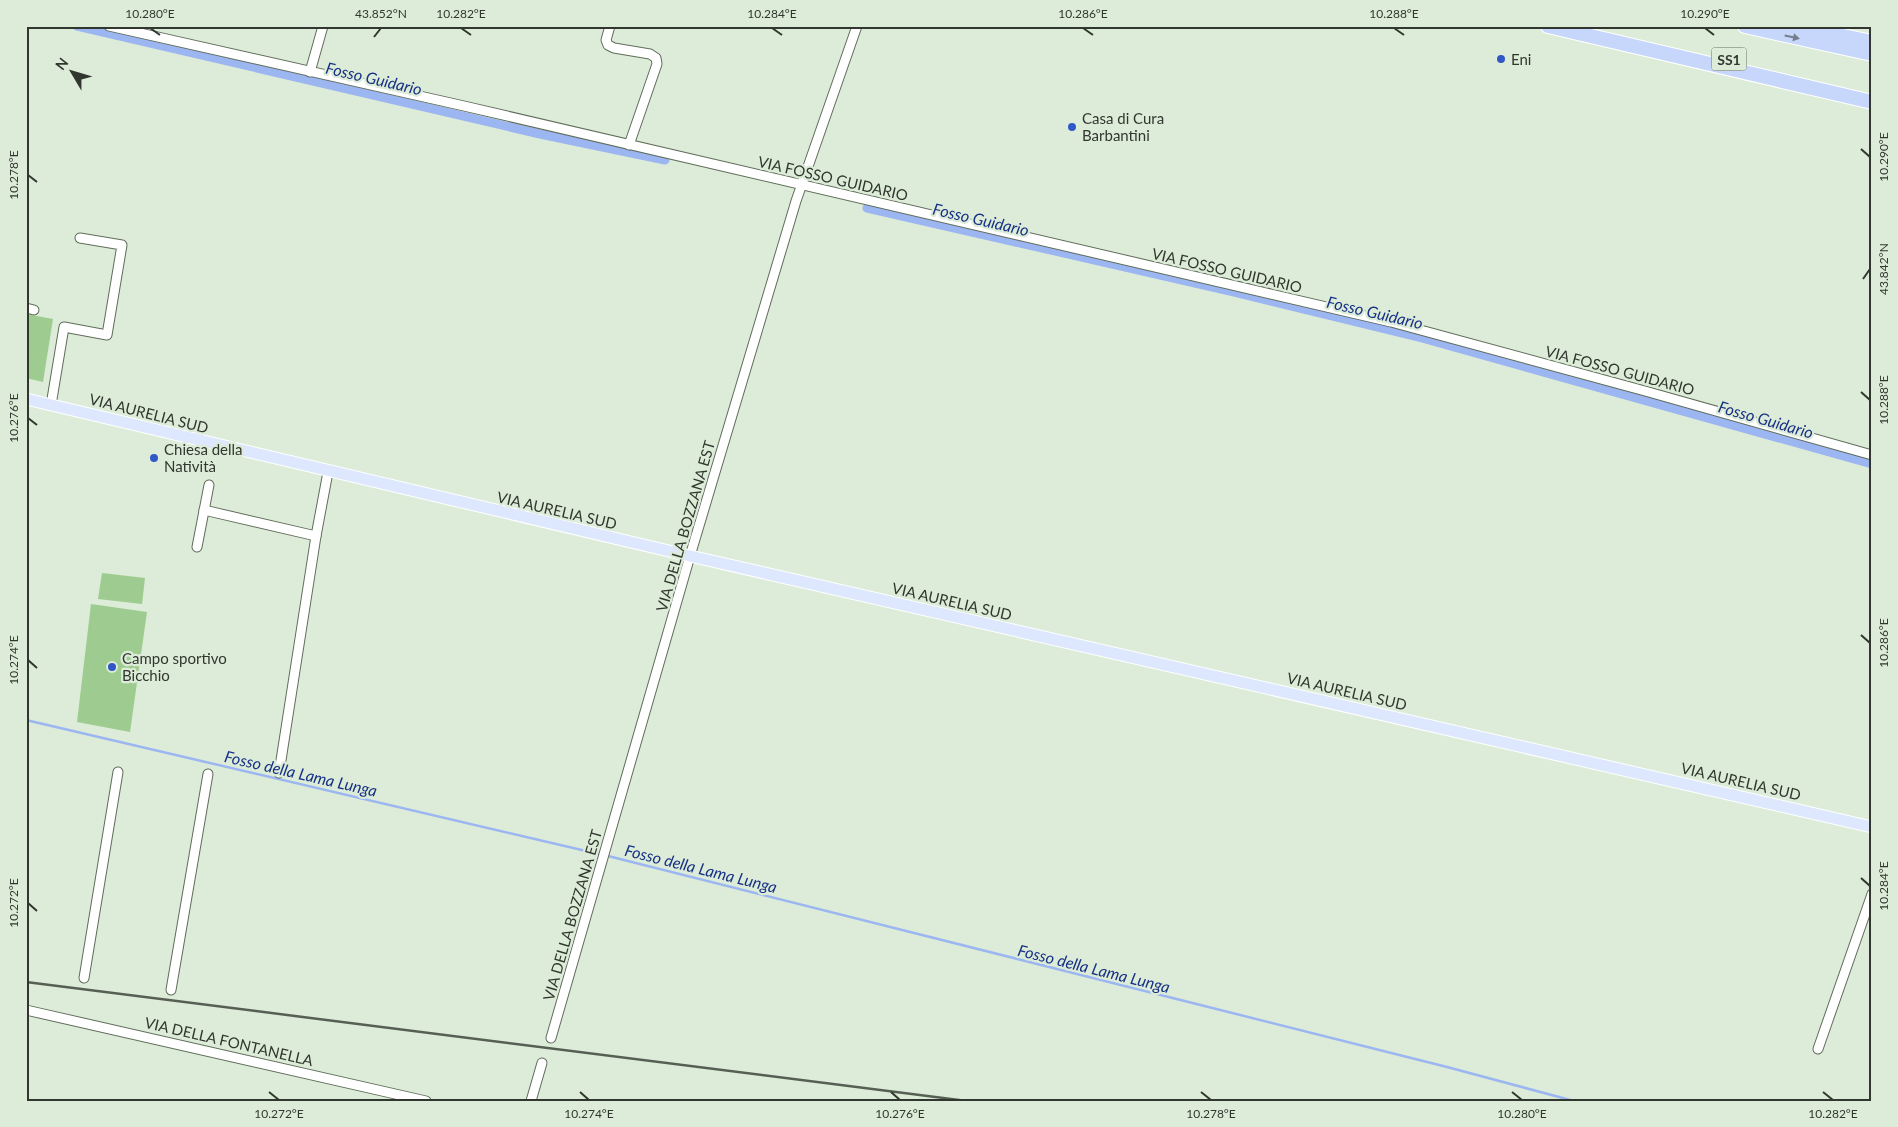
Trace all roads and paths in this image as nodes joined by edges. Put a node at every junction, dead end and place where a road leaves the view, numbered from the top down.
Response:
1 (109, 26) edge
2 (323, 26) edge
3 (610, 26) edge
4 (857, 26) edge
5 (1548, 26) edge
6 (1587, 26) edge
7 (1744, 26) edge
8 (1795, 26) edge
9 (1872, 42) edge
10 (1872, 54) edge
11 (310, 72) junction
12 (1872, 93) edge
13 (1872, 102) edge
14 (629, 145) junction
15 (801, 185) junction
16 (80, 238) dead end
17 (26, 399) edge
18 (51, 405) junction
19 (1872, 455) edge
20 (328, 472) junction
21 (209, 485) dead end
22 (204, 510) junction
23 (316, 536) junction
24 (197, 548) dead end
25 (690, 556) junction
26 (118, 772) dead end
27 (279, 773) dead end
28 (208, 774) dead end
29 (1872, 827) edge
30 (1872, 894) edge
31 (84, 978) dead end
32 (172, 990) dead end
33 (26, 1010) edge
34 (551, 1038) dead end
35 (1818, 1049) dead end
36 (542, 1063) dead end
37 (426, 1101) edge
38 (531, 1101) edge

1 - 11 street, VIA FOSSO GUIDARIO
2 - 11 street
3 - 14 street
4 - 15 street, VIA DELLA BOZZANA EST
5 - 13 highway, SS1
6 - 12 highway, SS1
7 -> 10 highway
8 - 9 highway
11 - 14 street, VIA FOSSO GUIDARIO
14 - 15 street, VIA FOSSO GUIDARIO
15 - 19 street, VIA FOSSO GUIDARIO
15 - 25 street, VIA DELLA BOZZANA EST
16 - 18 street
17 - 18 main road, VIA AURELIA SUD
18 - 20 main road, VIA AURELIA SUD
20 - 23 street
20 - 25 main road, VIA AURELIA SUD
21 - 22 street
22 - 23 street
22 - 24 street
23 - 27 street
25 - 29 main road, VIA AURELIA SUD
25 - 34 street, VIA DELLA BOZZANA EST
26 - 31 street
28 - 32 street
30 - 35 street
33 - 37 street, VIA DELLA FONTANELLA
36 - 38 street

